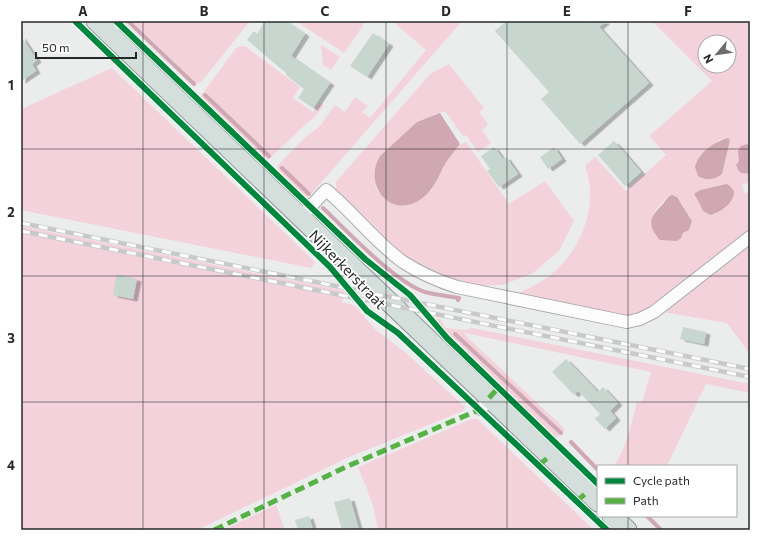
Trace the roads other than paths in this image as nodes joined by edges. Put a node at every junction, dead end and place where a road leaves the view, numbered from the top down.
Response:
1 (96, 21) edge
2 (115, 27) edge
3 (301, 217) junction
4 (750, 237) edge
5 (597, 501) edge
6 (613, 517) edge
7 (627, 530) edge

1 - 2 main road, Nijkerkerstraat
2 - 3 main road, Nijkerkerstraat
3 - 4 street, Nijkerkerstraat
3 - 5 main road, Nijkerkerstraat
6 - 7 main road

